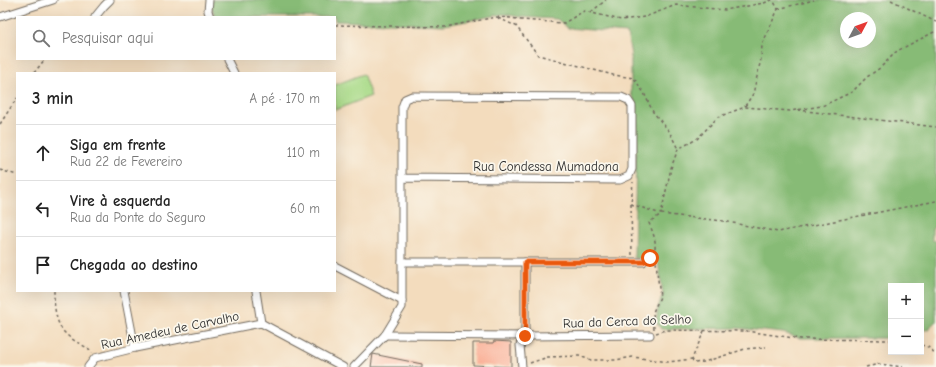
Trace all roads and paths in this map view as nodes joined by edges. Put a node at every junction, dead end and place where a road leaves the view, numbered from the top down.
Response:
1 (53, 0) edge
2 (110, 0) edge
3 (208, 0) edge
4 (606, 0) edge
5 (773, 0) edge
6 (814, 0) edge
7 (891, 0) edge
8 (778, 9) junction
9 (591, 12) junction
10 (96, 16) edge
11 (210, 16) edge
12 (0, 17) edge
13 (496, 17) junction
14 (936, 22) edge
15 (336, 25) edge
16 (936, 31) edge
17 (44, 60) edge
18 (228, 60) edge
19 (35, 72) edge
20 (234, 72) edge
21 (16, 100) edge
22 (745, 107) junction
23 (796, 110) junction
24 (0, 124) edge
25 (936, 127) edge
26 (678, 149) junction
27 (0, 170) edge
28 (16, 175) edge
29 (629, 176) junction
30 (402, 178) junction
31 (936, 201) edge
32 (631, 204) junction
33 (661, 214) junction
34 (655, 253) junction
35 (402, 262) junction
36 (525, 262) junction
37 (632, 262) junction
38 (643, 262) joint
39 (336, 267) edge
40 (54, 292) edge
41 (124, 292) edge
42 (256, 292) edge
43 (402, 301) junction
44 (261, 324) junction
45 (704, 330) junction
46 (385, 334) junction
47 (652, 334) junction
48 (525, 336) junction
49 (888, 340) edge
50 (924, 346) edge
51 (766, 347) dead end
52 (134, 348) junction
53 (936, 354) edge
54 (95, 358) junction
55 (692, 359) junction
56 (522, 366) edge
57 (88, 367) edge
58 (343, 367) edge
59 (354, 367) edge
60 (866, 367) edge
61 (903, 367) edge

1 - 12 street
2 - 10 street
3 - 11 street
4 - 9 path
5 - 8 path
5 - 9 path
6 - 8 path
7 - 14 path
8 - 22 path
9 - 13 path
13 - 15 path
13 - 26 path
16 - 23 path
17 - 19 path
18 - 20 street
21 - 24 path
22 - 23 path
22 - 26 path
23 - 25 path
26 - 33 path
27 - 28 path
29 - 30 street, Rua Condessa Mumadona
29 - 30 street, Rua Condessa Mumadona
29 - 32 path
30 - 35 street
31 - 33 path
32 - 33 path
32 - 37 path
33 - 34 path
34 - 38 path
34 - 47 path
35 - 36 street
35 - 43 street
36 - 37 street
36 - 48 street
37 - 38 street
39 - 43 street
40 - 54 path
41 - 52 street
42 - 44 street
43 - 46 street
44 - 52 street, Rua Amedeu de Carvalho
44 - 58 street
45 - 47 path, Rua da Cerca do Selho
45 - 49 path, Rua da Cerca do Selho
45 - 55 path
46 - 48 street, Rua da Cerca do Selho
46 - 59 street
47 - 48 street, Rua da Cerca do Selho
48 - 56 street
50 - 53 path
51 - 55 path
52 - 54 street, Rua Amedeu de Carvalho
54 - 57 street, Rua Amedeu de Carvalho
55 - 56 path
60 - 61 path

